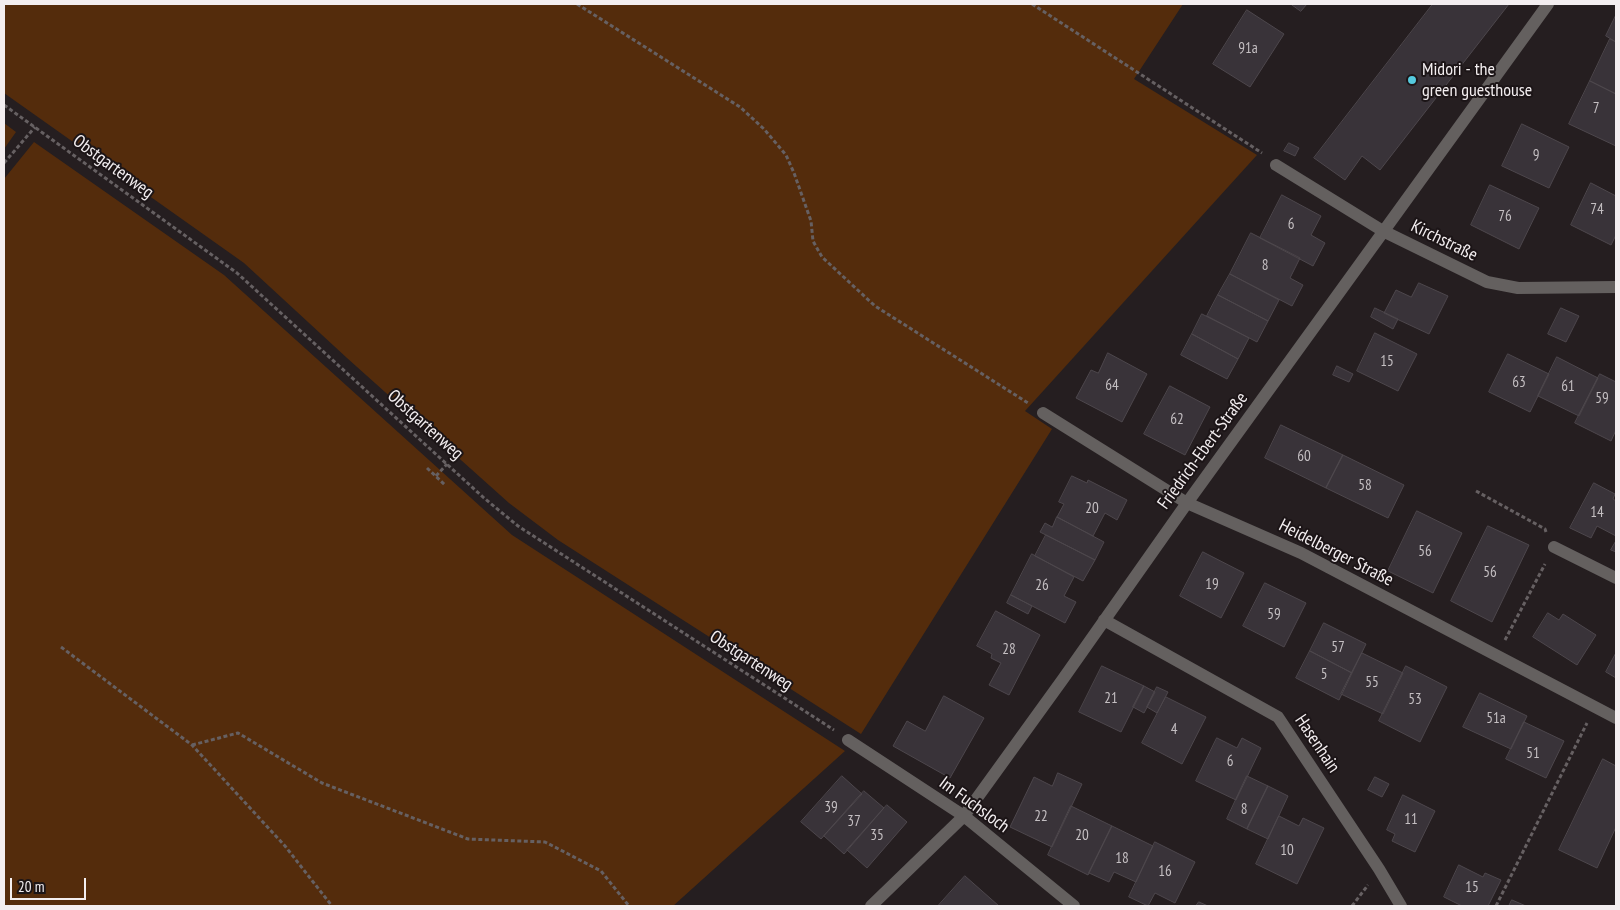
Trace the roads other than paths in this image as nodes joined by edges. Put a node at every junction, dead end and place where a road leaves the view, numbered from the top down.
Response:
1 (1548, 4) edge
2 (1276, 165) road end
3 (1383, 231) junction
4 (1616, 287) edge
5 (1043, 413) road end
6 (1187, 503) junction
7 (1554, 547) road end
8 (1616, 578) edge
9 (1104, 620) junction
10 (1616, 718) edge
11 (848, 740) road end
12 (964, 816) junction
13 (871, 906) edge
14 (1074, 906) edge
15 (1401, 906) edge

1 - 3 street, Friedrich-Ebert-Straße
2 - 3 street, Kirchstraße
3 - 4 street, Kirchstraße
3 - 6 street, Friedrich-Ebert-Straße
5 - 6 street, Heidelberger Straße
6 - 9 street, Friedrich-Ebert-Straße
6 - 10 street, Heidelberger Straße
7 - 8 street
9 - 12 street, Friedrich-Ebert-Straße
9 - 15 street, Hasenhain
11 - 12 street, Im Fuchsloch
12 - 13 street, Friedrich-Ebert-Straße
12 - 14 street, Im Fuchsloch

